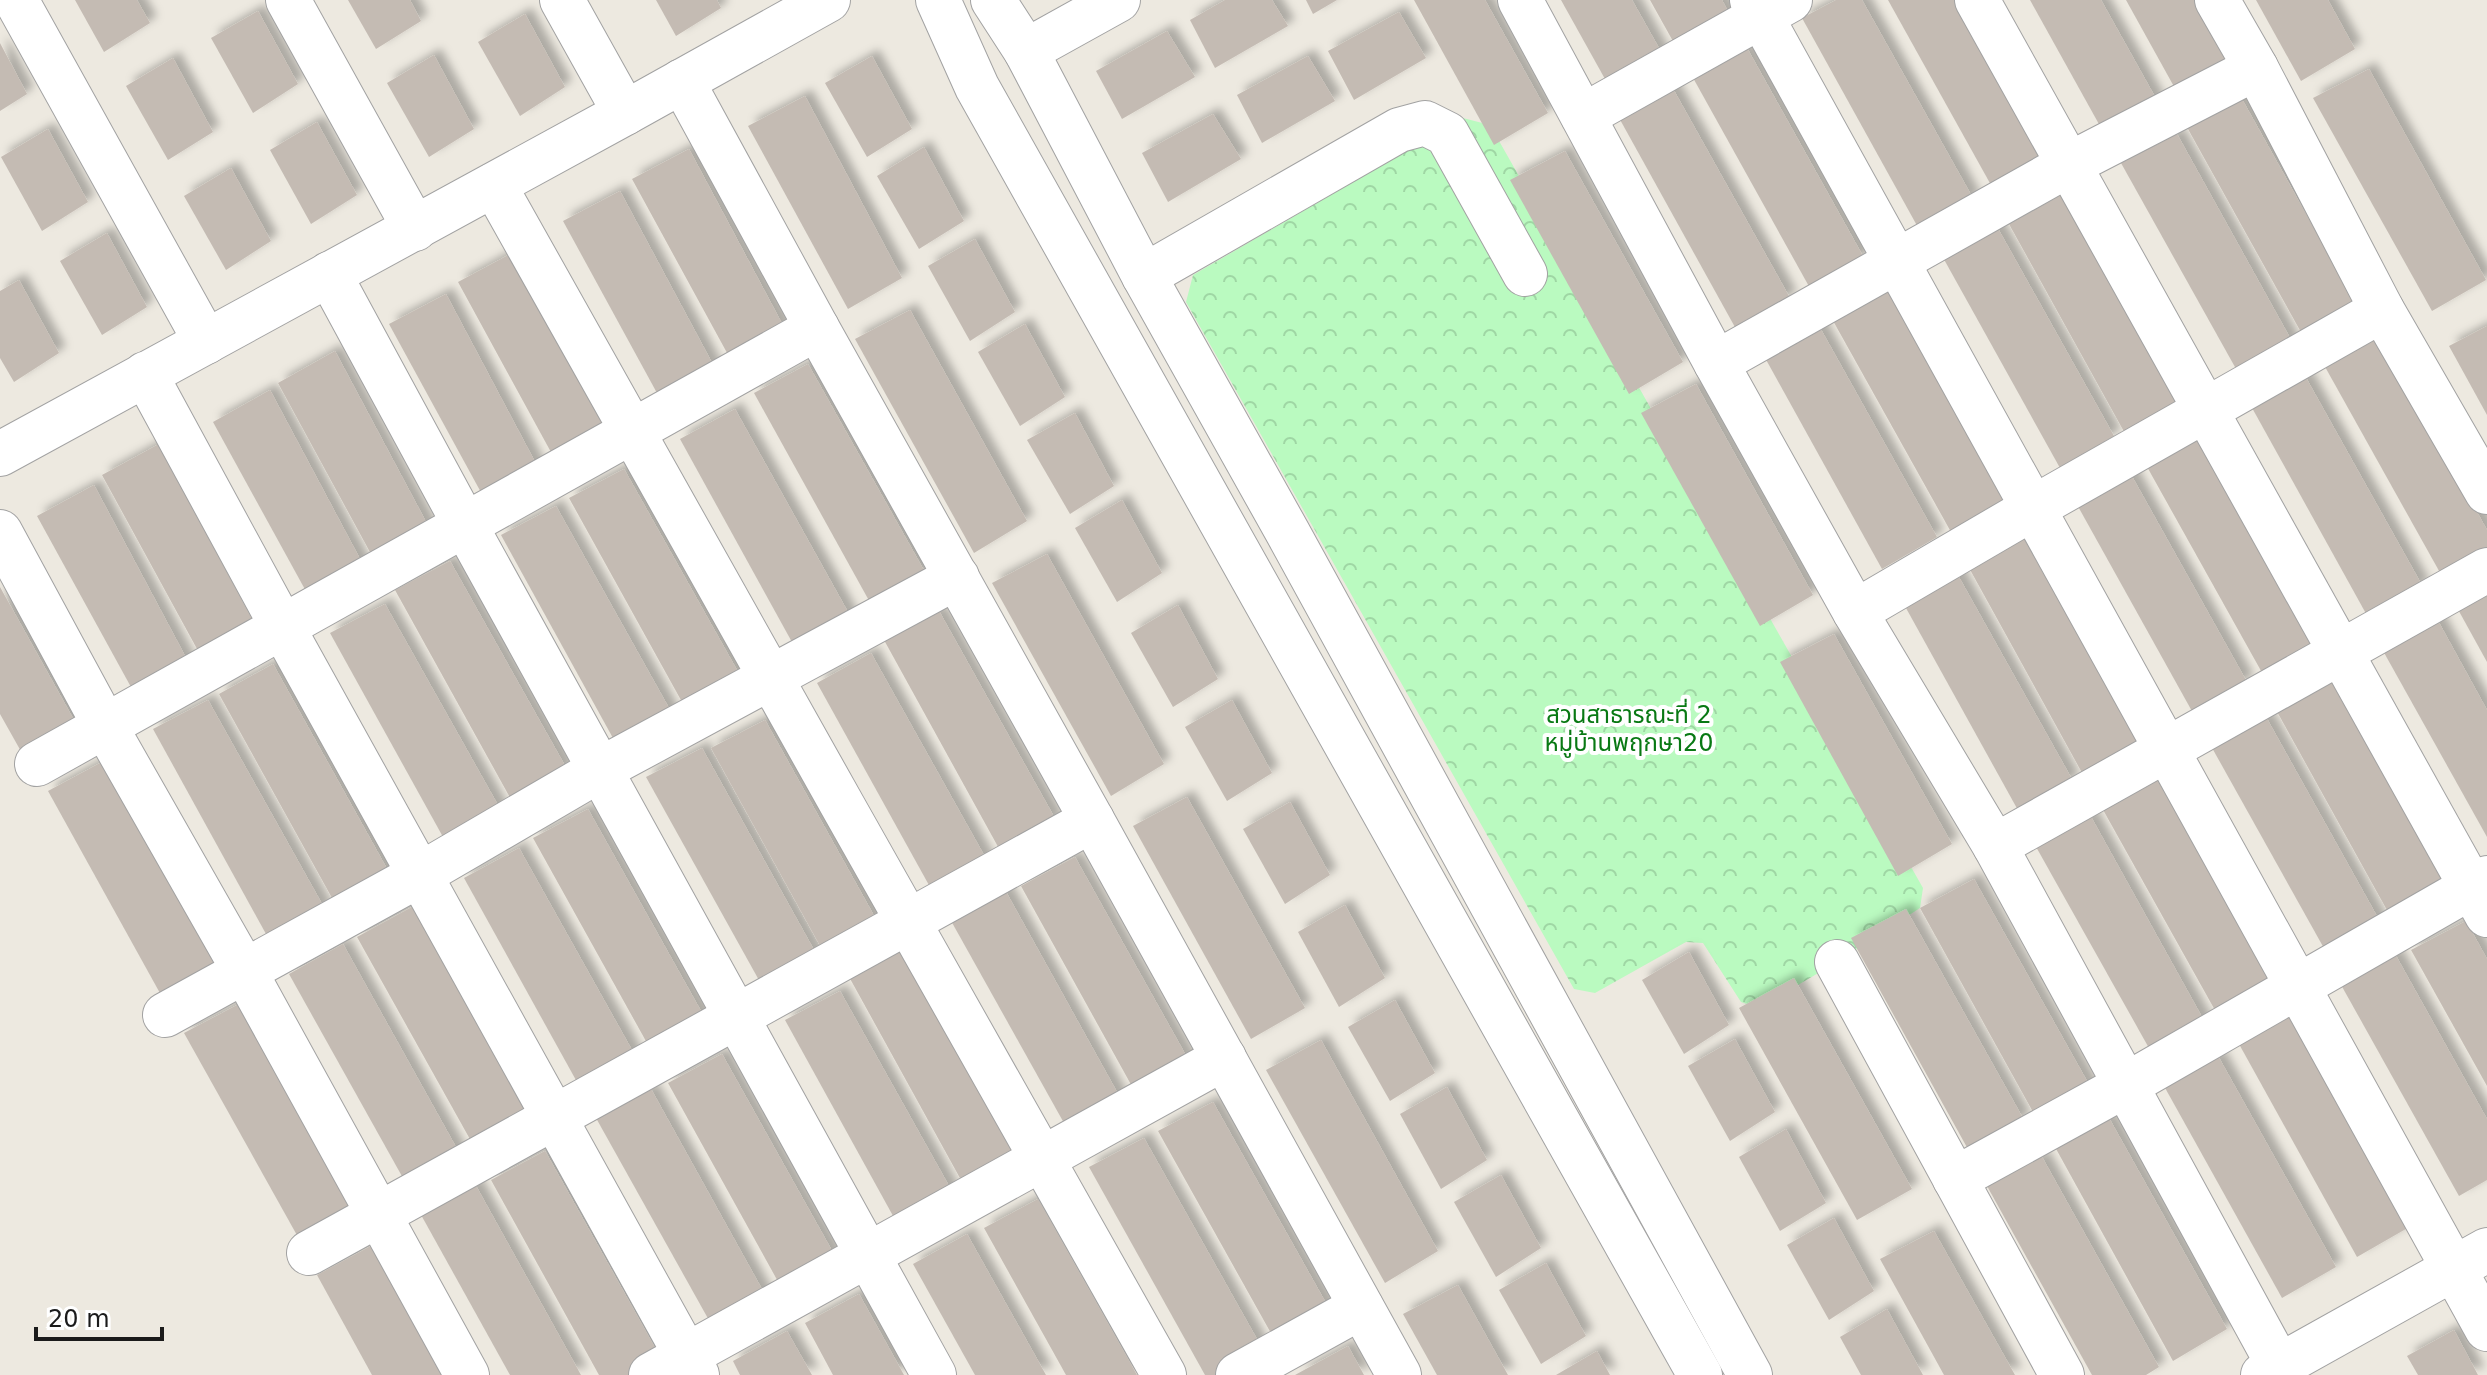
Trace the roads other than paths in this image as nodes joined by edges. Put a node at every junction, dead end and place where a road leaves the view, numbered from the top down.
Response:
1 (16, 0) edge
2 (288, 0) edge
3 (562, 0) edge
4 (828, 0) edge
5 (938, 0) edge
6 (993, 0) edge
7 (1118, 0) edge
8 (1520, 0) edge
9 (1977, 0) edge
10 (2217, 0) edge
11 (1767, 5) edge
12 (1026, 51) junction
13 (2256, 68) junction
14 (682, 81) junction
15 (625, 113) junction
16 (1583, 116) junction
17 (2068, 165) junction
18 (494, 185) junction
19 (415, 229) junction
20 (1896, 262) junction
21 (329, 274) junction
22 (1525, 274) dead end
23 (1144, 276) junction
24 (2382, 310) junction
25 (817, 328) junction
26 (206, 342) junction
27 (1716, 363) junction
28 (145, 374) junction
29 (2205, 412) junction
30 (631, 433) junction
31 (1, 451) edge
32 (2487, 492) edge
33 (2033, 508) junction
34 (465, 525) junction
35 (0, 532) edge
36 (1288, 533) junction
37 (1243, 560) junction
38 (2487, 570) edge
39 (957, 577) junction
40 (1855, 612) junction
41 (283, 628) junction
42 (2340, 654) junction
43 (772, 677) junction
44 (105, 726) junction
45 (2167, 751) junction
46 (37, 764) dead end
47 (601, 769) junction
48 (1092, 820) junction
49 (1995, 846) junction
50 (421, 874) junction
51 (2482, 893) edge
52 (909, 922) junction
53 (1837, 962) dead end
54 (245, 972) junction
55 (2298, 988) junction
56 (165, 1015) dead end
57 (738, 1016) junction
58 (1224, 1058) junction
59 (2126, 1085) junction
60 (555, 1117) junction
61 (1043, 1159) junction
62 (1955, 1179) junction
63 (379, 1215) junction
64 (309, 1253) dead end
65 (869, 1255) junction
66 (2470, 1259) edge
67 (1361, 1307) junction
68 (2487, 1329) edge
69 (678, 1368) edge
70 (2276, 1372) edge
71 (467, 1375) edge
72 (934, 1375) edge
73 (1164, 1375) edge
74 (1238, 1375) edge
75 (1399, 1375) edge
76 (1700, 1375) edge
77 (1750, 1375) edge
78 (2062, 1375) edge

1 - 26 street
2 - 19 street
3 - 15 street
4 - 14 street
5 - 37 street
6 - 12 street
7 - 12 street
8 - 16 street
9 - 17 street
10 - 13 street
11 - 16 street
11 - 20 street
12 - 23 street
13 - 17 street
13 - 24 street
14 - 15 street
14 - 25 street
15 - 18 street
16 - 27 street
17 - 20 street
17 - 29 street
18 - 19 street
18 - 30 street
19 - 21 street
20 - 27 street
20 - 33 street
21 - 26 street
21 - 34 street
22 - 23 street
23 - 36 street
24 - 29 street
24 - 32 street
25 - 30 street
25 - 39 street
26 - 28 street
27 - 40 street
28 - 31 street
28 - 41 street
29 - 33 street
29 - 42 street
30 - 34 street
30 - 43 street
33 - 40 street
33 - 45 street
34 - 41 street
34 - 47 street
35 - 44 street
36 - 37 street
36 - 77 street
37 - 76 street
38 - 42 street
39 - 43 street
39 - 48 street
40 - 49 street
41 - 44 street
41 - 50 street
42 - 45 street
42 - 51 street
43 - 47 street
43 - 52 street
44 - 46 street
44 - 54 street
45 - 49 street
45 - 55 street
47 - 50 street
47 - 57 street
48 - 52 street
48 - 58 street
49 - 59 street
50 - 54 street
50 - 60 street
51 - 55 street
52 - 57 street
52 - 61 street
53 - 62 street
54 - 56 street
54 - 63 street
55 - 59 street
55 - 66 street
57 - 60 street
57 - 65 street
58 - 61 street
58 - 67 street
59 - 62 street
59 - 70 street
60 - 63 street
60 - 69 street
61 - 65 street
61 - 73 street
62 - 78 street
63 - 64 street
63 - 71 street
65 - 69 street
65 - 72 street
66 - 68 street
66 - 70 street
67 - 74 street
67 - 75 street

